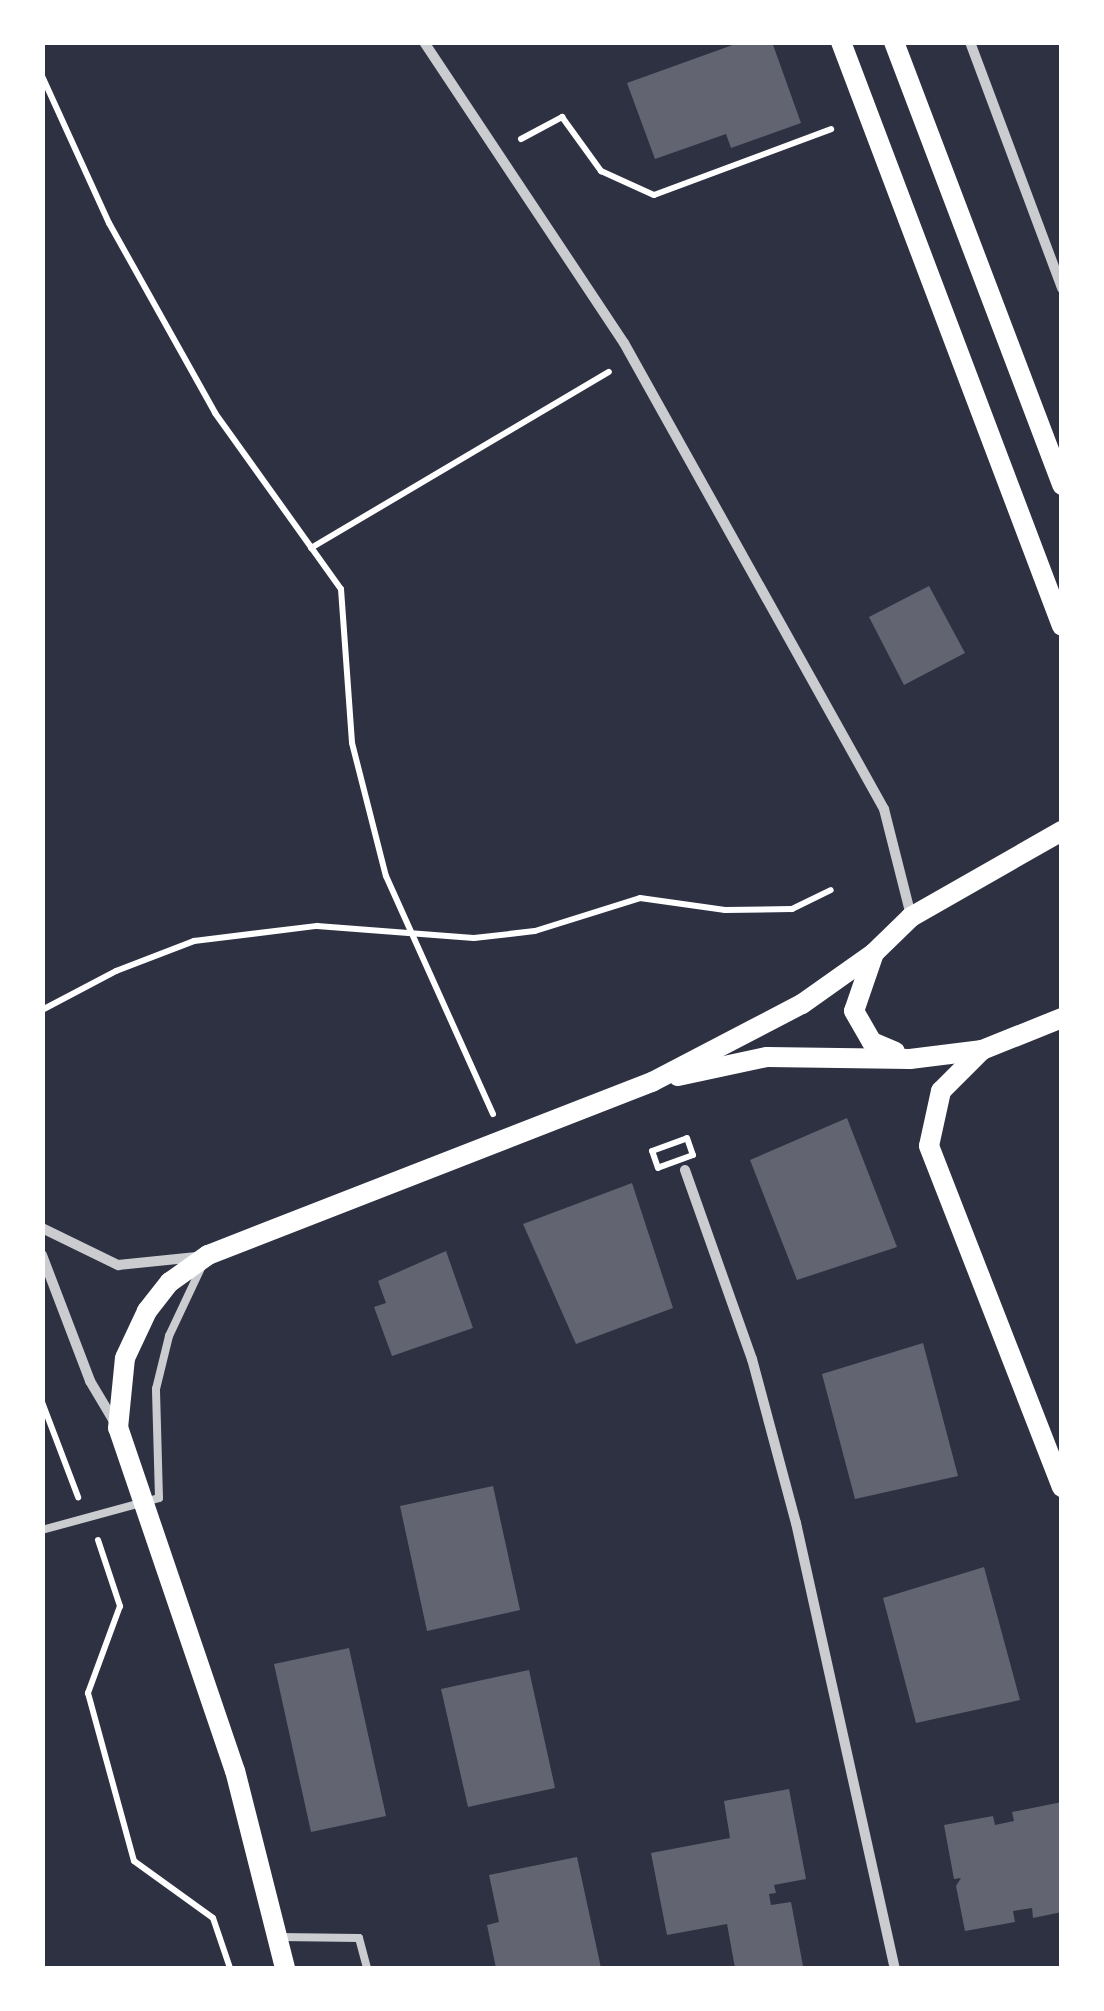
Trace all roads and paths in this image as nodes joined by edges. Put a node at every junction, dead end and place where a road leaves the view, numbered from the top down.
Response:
1 (424, 42) edge
2 (841, 42) edge
3 (894, 42) edge
4 (970, 42) edge
5 (42, 76) edge
6 (831, 129) dead end
7 (534, 130) dead end
8 (1062, 288) edge
9 (632, 358) junction
10 (1062, 485) edge
11 (311, 548) junction
12 (1062, 626) edge
13 (1062, 831) edge
14 (831, 890) dead end
15 (911, 917) junction
16 (412, 934) junction
17 (874, 953) junction
18 (42, 1010) edge
19 (1062, 1018) edge
20 (982, 1050) junction
21 (910, 1059) junction
22 (652, 1082) junction
23 (503, 1137) junction
24 (685, 1170) dead end
25 (42, 1228) edge
26 (42, 1255) edge
27 (208, 1255) junction
28 (42, 1402) edge
29 (45, 1418) edge
30 (118, 1428) junction
31 (1062, 1487) edge
32 (142, 1503) junction
33 (88, 1518) junction
34 (42, 1530) edge
35 (277, 1937) junction
36 (230, 1968) edge
37 (285, 1968) edge
38 (367, 1968) edge
39 (895, 1968) edge

1 - 9 street
2 - 12 main road
3 - 10 main road
4 - 8 street
5 - 11 path
6 - 7 path
9 - 11 path
9 - 15 street
11 - 16 path
13 - 15 main road
14 - 16 path
15 - 17 main road
16 - 18 path
16 - 23 path
17 - 21 main road
17 - 22 main road
19 - 20 main road
20 - 21 main road
20 - 31 main road
21 - 22 main road
22 - 23 main road
23 - 27 main road
24 - 39 street
25 - 27 street
26 - 30 street
27 - 30 main road
27 - 32 lane
28 - 29 path
29 - 33 path
30 - 32 main road
32 - 33 lane
32 - 35 main road
33 - 34 lane
33 - 36 path
35 - 37 main road
35 - 38 lane

